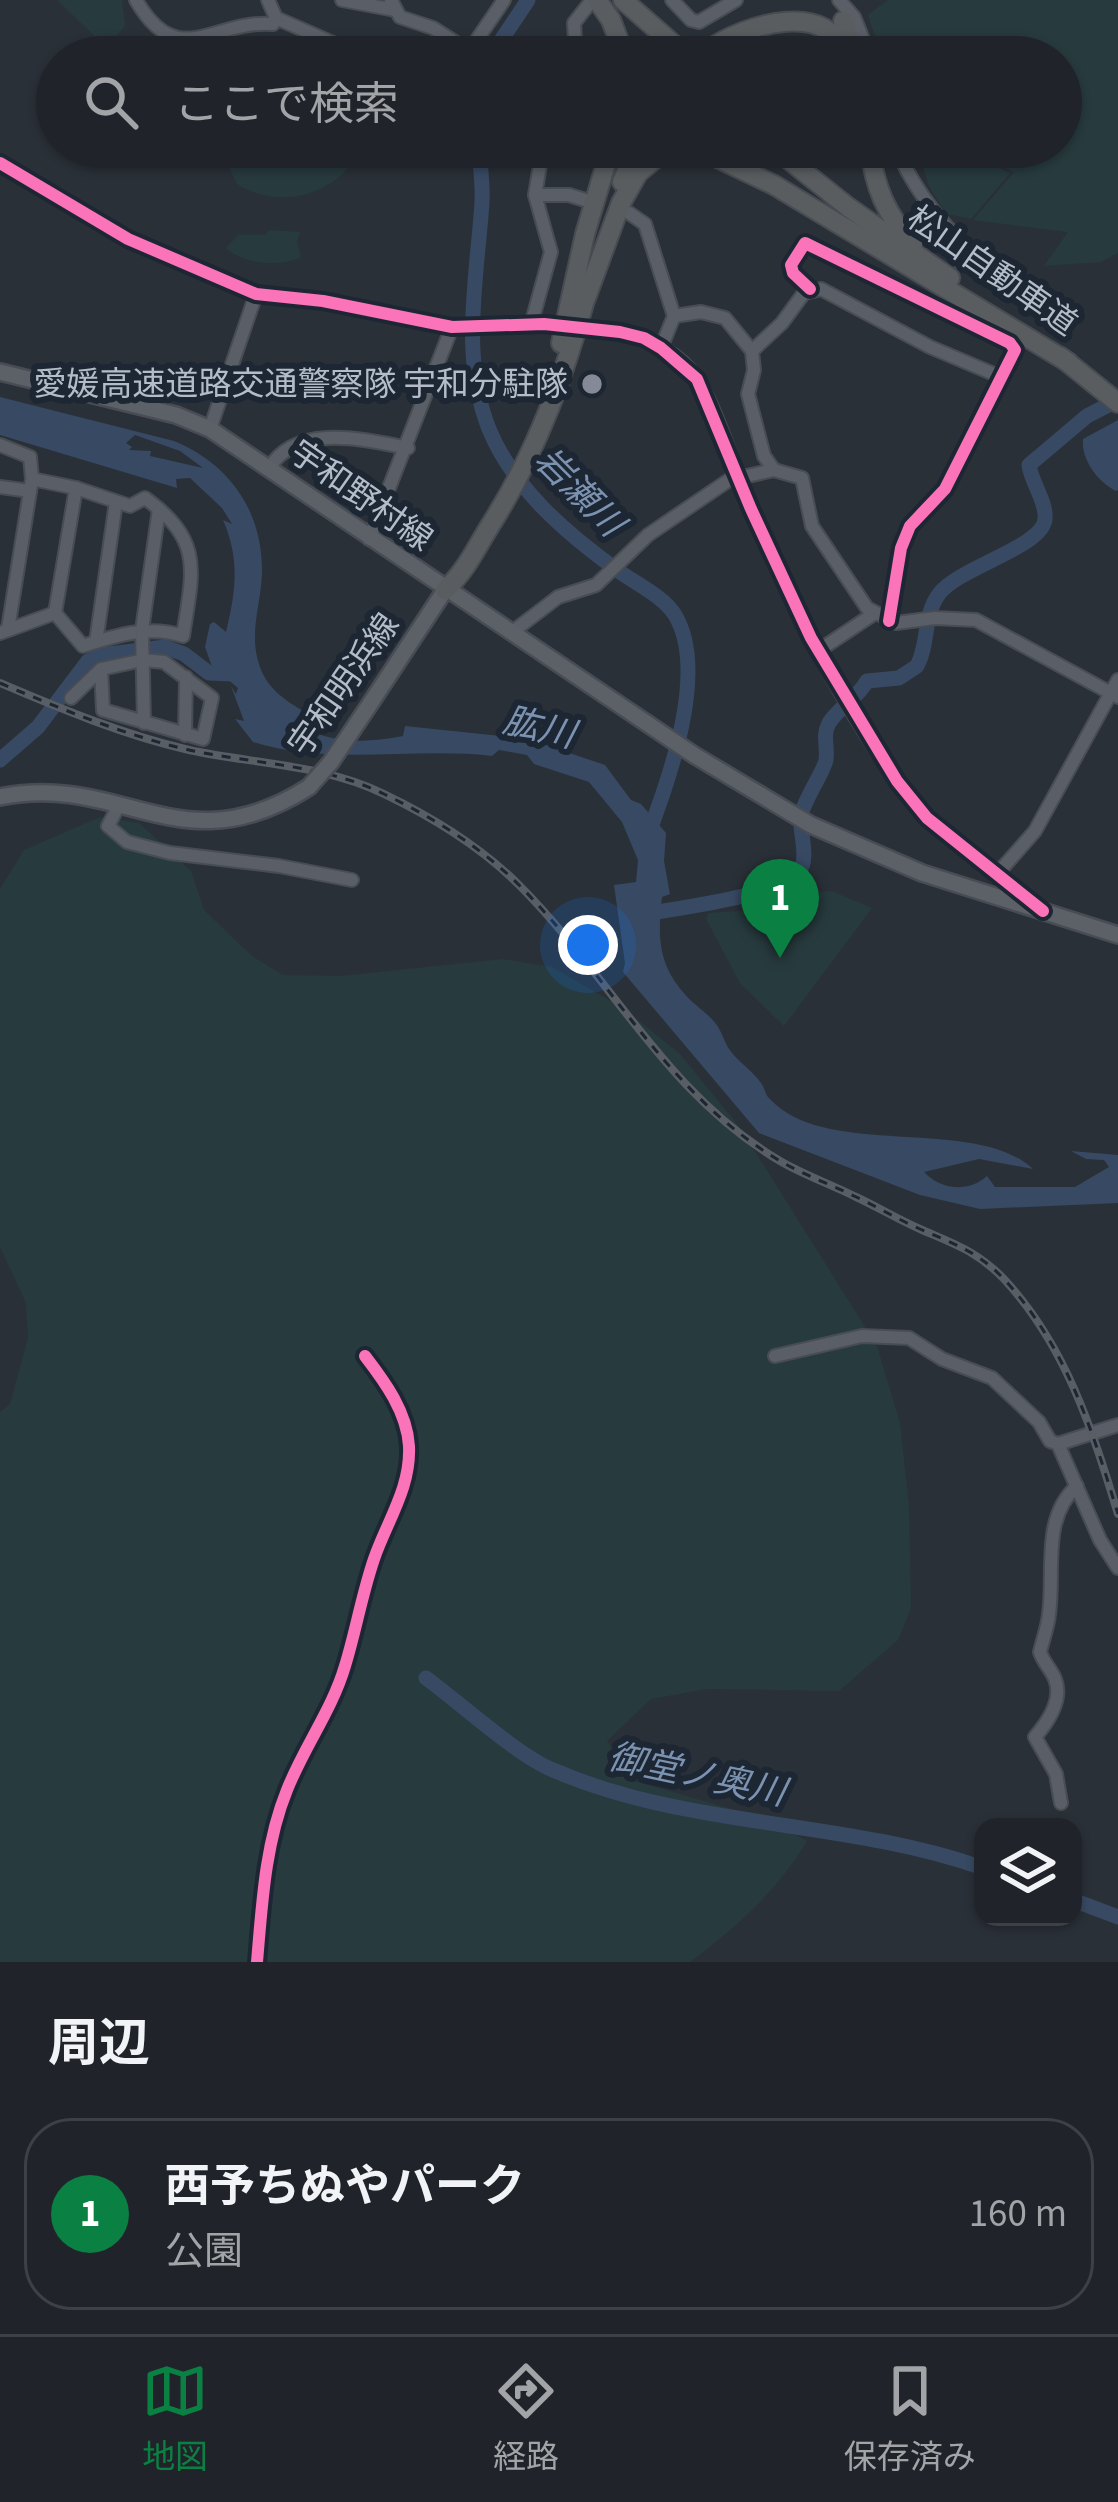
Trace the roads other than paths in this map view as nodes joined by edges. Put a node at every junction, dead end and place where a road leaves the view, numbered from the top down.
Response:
1 (136, 0) edge
2 (268, 0) edge
3 (342, 0) edge
4 (503, 0) edge
5 (622, 0) edge
6 (672, 0) edge
7 (736, 0) edge
8 (816, 0) edge
9 (839, 0) edge
10 (593, 2) edge
11 (393, 5) edge
12 (763, 5) dead end
13 (276, 18) junction
14 (169, 36) edge
15 (214, 36) edge
16 (317, 36) edge
17 (444, 36) edge
18 (479, 36) edge
19 (575, 36) edge
20 (617, 36) edge
21 (654, 36) edge
22 (676, 36) edge
23 (715, 36) edge
24 (726, 36) edge
25 (839, 36) edge
26 (850, 36) edge
27 (862, 36) edge
28 (0, 163) edge
29 (540, 168) edge
30 (605, 168) edge
31 (618, 168) edge
32 (629, 168) edge
33 (644, 168) edge
34 (738, 168) edge
35 (800, 168) edge
36 (874, 168) edge
37 (906, 168) edge
38 (535, 195) junction
39 (585, 200) dead end
40 (629, 213) dead end
41 (974, 251) junction
42 (961, 264) dead end
43 (936, 268) junction
44 (810, 290) junction
45 (256, 294) junction
46 (586, 298) junction
47 (674, 316) junction
48 (456, 327) junction
49 (1063, 328) dead end
50 (620, 332) tunnel mouth
51 (661, 348) junction
52 (560, 349) junction
53 (752, 351) junction
54 (1068, 362) junction
55 (0, 372) edge
56 (1001, 377) junction
57 (1113, 398) edge
58 (210, 429) junction
59 (540, 429) junction
60 (0, 445) edge
61 (408, 448) junction
62 (269, 469) junction
63 (774, 470) junction
64 (738, 477) junction
65 (31, 485) junction
66 (0, 487) edge
67 (76, 488) junction
68 (116, 502) junction
69 (159, 509) junction
70 (370, 539) junction
71 (0, 560) edge
72 (19, 560) junction
73 (445, 590) junction
74 (55, 613) junction
75 (875, 613) junction
76 (889, 621) junction
77 (4, 631) edge
78 (511, 633) junction
79 (96, 642) junction
80 (142, 646) junction
81 (818, 651) junction
82 (100, 669) junction
83 (186, 677) junction
84 (1118, 680) edge
85 (1113, 695) edge
86 (71, 698) dead end
87 (144, 724) junction
88 (185, 735) junction
89 (0, 797) edge
90 (119, 805) junction
91 (998, 873) junction
92 (352, 880) dead end
93 (1043, 911) junction
94 (1118, 935) edge
95 (365, 1356) dead end
96 (775, 1356) dead end
97 (1118, 1424) edge
98 (1058, 1444) junction
99 (1077, 1486) junction
100 (1118, 1568) edge
101 (1061, 1803) dead end
102 (257, 1962) edge

1 - 14 street
2 - 13 street
3 - 11 street
4 - 18 street
5 - 21 highway
5 - 22 highway
6 - 7 street
8 - 26 highway
9 - 27 street
10 - 19 street
10 - 20 highway
11 - 17 street
12 - 23 highway
13 - 15 street
13 - 16 street
24 - 25 highway
28 - 45 street
29 - 38 street
30 - 52 highway
31 - 52 highway
32 - 46 highway
33 - 46 highway
34 - 54 highway
35 - 43 highway, 松山自動車道
36 - 43 highway
37 - 41 street
38 - 39 street
38 - 48 street
40 - 47 street
41 - 42 street
41 - 49 street
43 - 54 highway, 松山自動車道
44 - 53 street
44 - 56 street
44 - 56 street
45 - 48 street
45 - 58 street
46 - 59 highway
47 - 51 street
47 - 53 street
48 - 61 street
50 - 51 street
51 - 64 street
52 - 59 highway
53 - 63 street
54 - 57 highway, 松山自動車道
55 - 58 main road, 宇和野村線
56 - 76 street
58 - 62 main road, 宇和野村線
59 - 73 highway
60 - 65 street
61 - 62 street
61 - 70 street
62 - 70 main road, 宇和野村線
63 - 64 street
63 - 75 street
64 - 78 street
64 - 81 street
65 - 66 street
65 - 67 street
65 - 72 street
67 - 68 street
67 - 74 street
68 - 69 street
68 - 79 street
69 - 80 street
69 - 80 street
70 - 73 main road, 宇和野村線
71 - 72 street
72 - 77 street
73 - 78 main road, 宇和野村線
73 - 90 main road, 宇和明浜線, bridge
74 - 77 street
74 - 79 street
75 - 76 street
75 - 81 street
76 - 85 street
78 - 93 main road, 宇和野村線
79 - 80 street
80 - 82 street
80 - 83 street
80 - 87 street
81 - 91 street
82 - 86 street
82 - 87 street
83 - 88 street
83 - 88 street
84 - 85 street
85 - 91 street
87 - 88 street
89 - 90 main road, 宇和明浜線
90 - 92 street
91 - 93 street
93 - 94 main road
95 - 102 street
96 - 98 street
97 - 98 street
98 - 99 street
99 - 100 street
99 - 101 street

